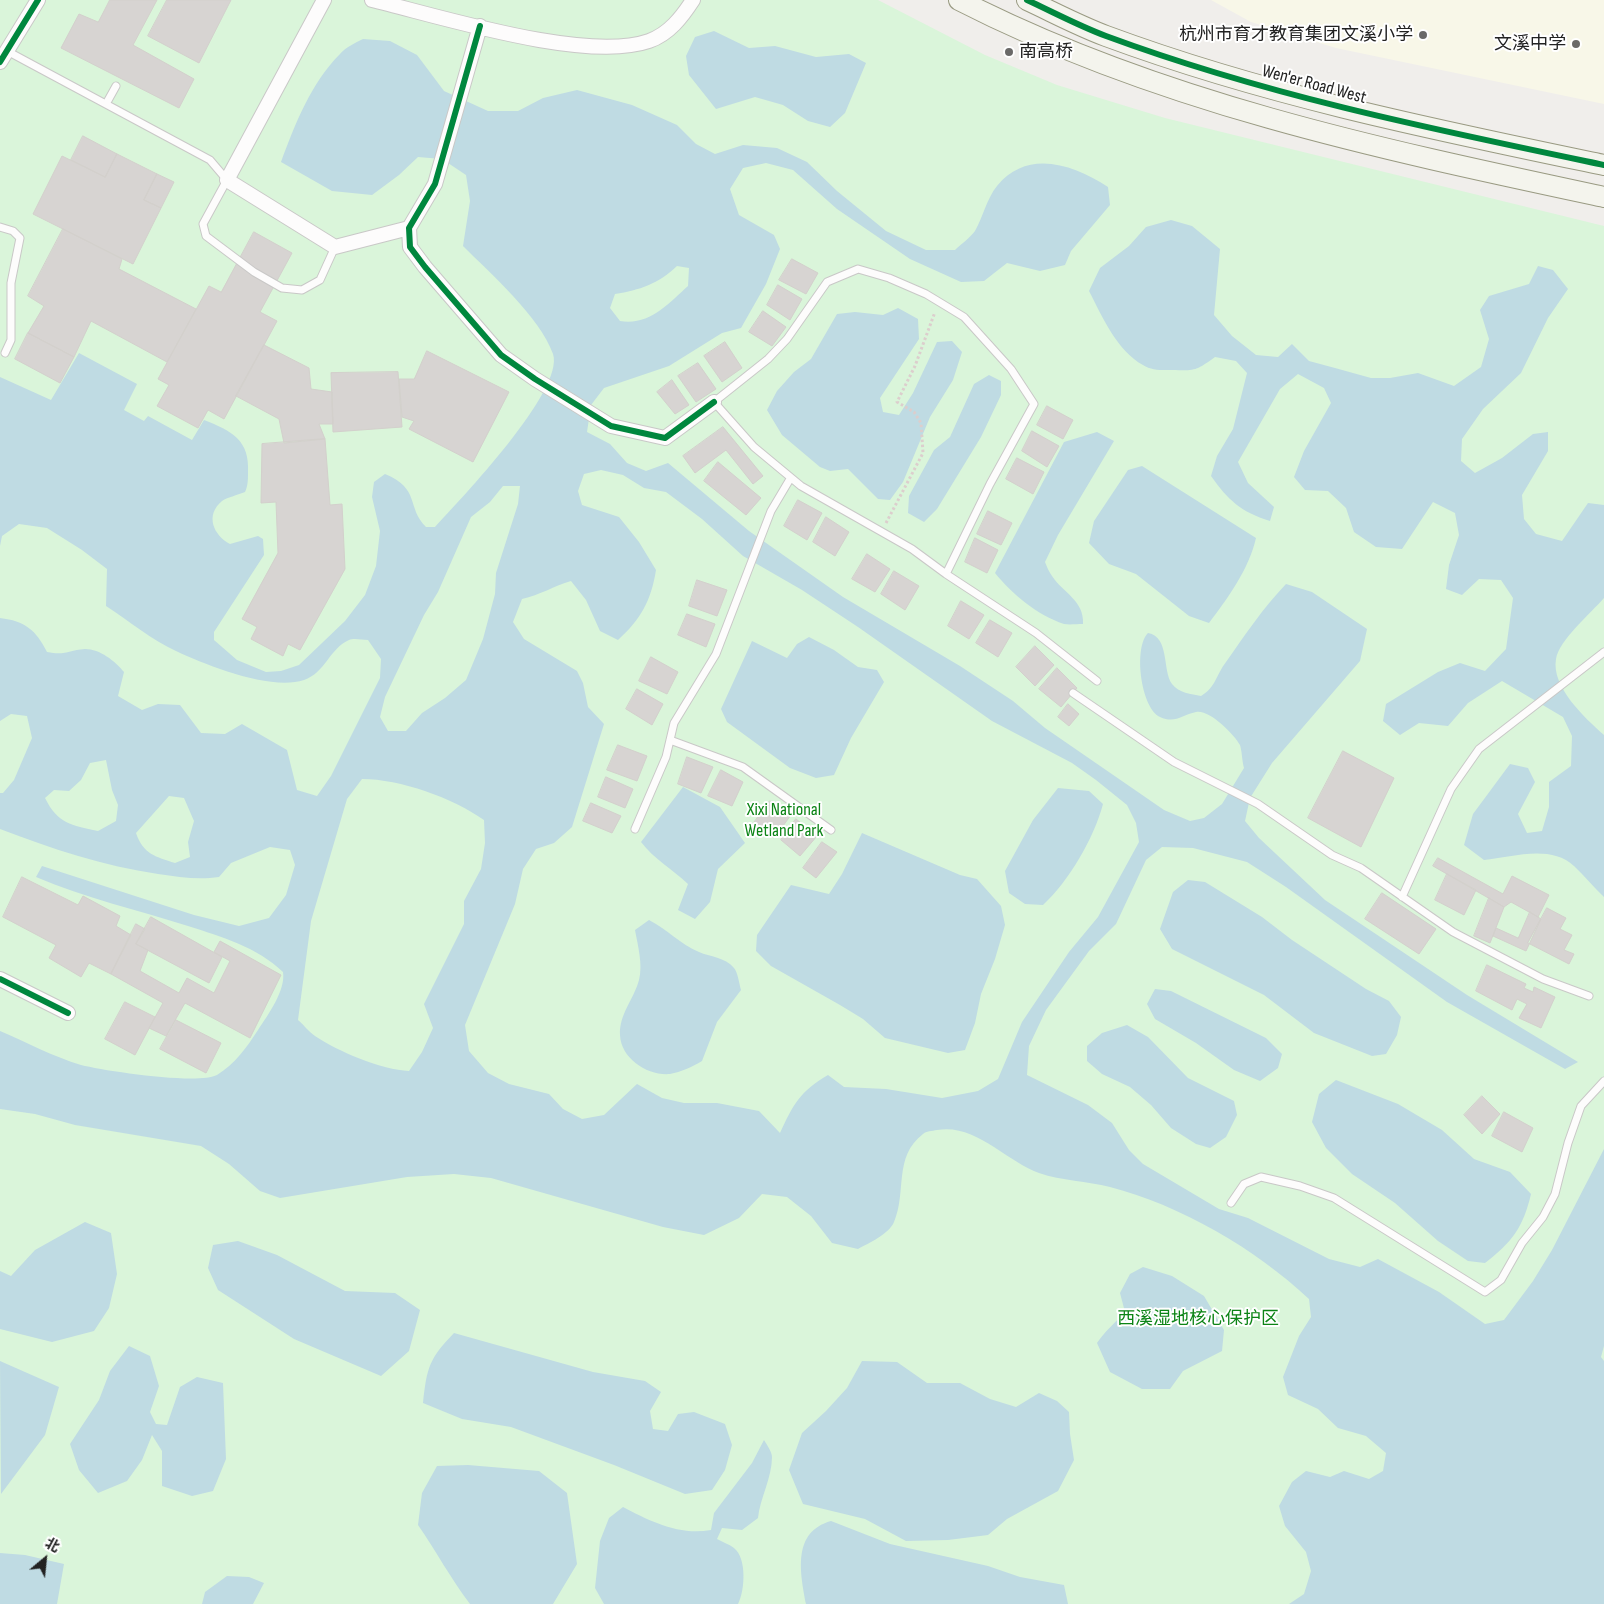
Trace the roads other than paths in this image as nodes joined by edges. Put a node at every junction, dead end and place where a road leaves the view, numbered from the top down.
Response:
1 (38, 0) edge
2 (324, 0) edge
3 (372, 0) edge
4 (693, 0) edge
5 (959, 0) edge
6 (1027, 0) edge
7 (480, 26) junction
8 (4, 57) edge
9 (116, 86) dead end
10 (106, 104) junction
11 (1604, 165) edge
12 (227, 180) junction
13 (1604, 197) edge
14 (0, 227) edge
15 (409, 228) junction
16 (335, 246) junction
17 (5, 353) dead end
18 (714, 402) junction
19 (790, 479) junction
20 (946, 574) junction
21 (1604, 652) edge
22 (1097, 681) dead end
23 (1073, 692) dead end
24 (670, 740) junction
25 (635, 829) dead end
26 (831, 830) dead end
27 (1402, 897) junction
28 (0, 979) edge
29 (1589, 996) dead end
30 (68, 1013) dead end
31 (1604, 1081) edge
32 (1231, 1203) dead end

1 - 8 street
2 - 12 street
3 - 7 street
4 - 7 street
5 - 13 main road
6 - 11 main road, Wen'er Road West
7 - 15 street
8 - 10 lane
9 - 10 lane
10 - 12 lane
12 - 16 street
12 - 16 lane
14 - 17 lane
15 - 16 street
15 - 18 street
18 - 19 lane
18 - 20 lane
19 - 20 lane
19 - 24 lane
20 - 22 lane
21 - 27 lane
23 - 27 lane
24 - 25 lane
24 - 26 lane
27 - 29 lane
28 - 30 street
31 - 32 lane

